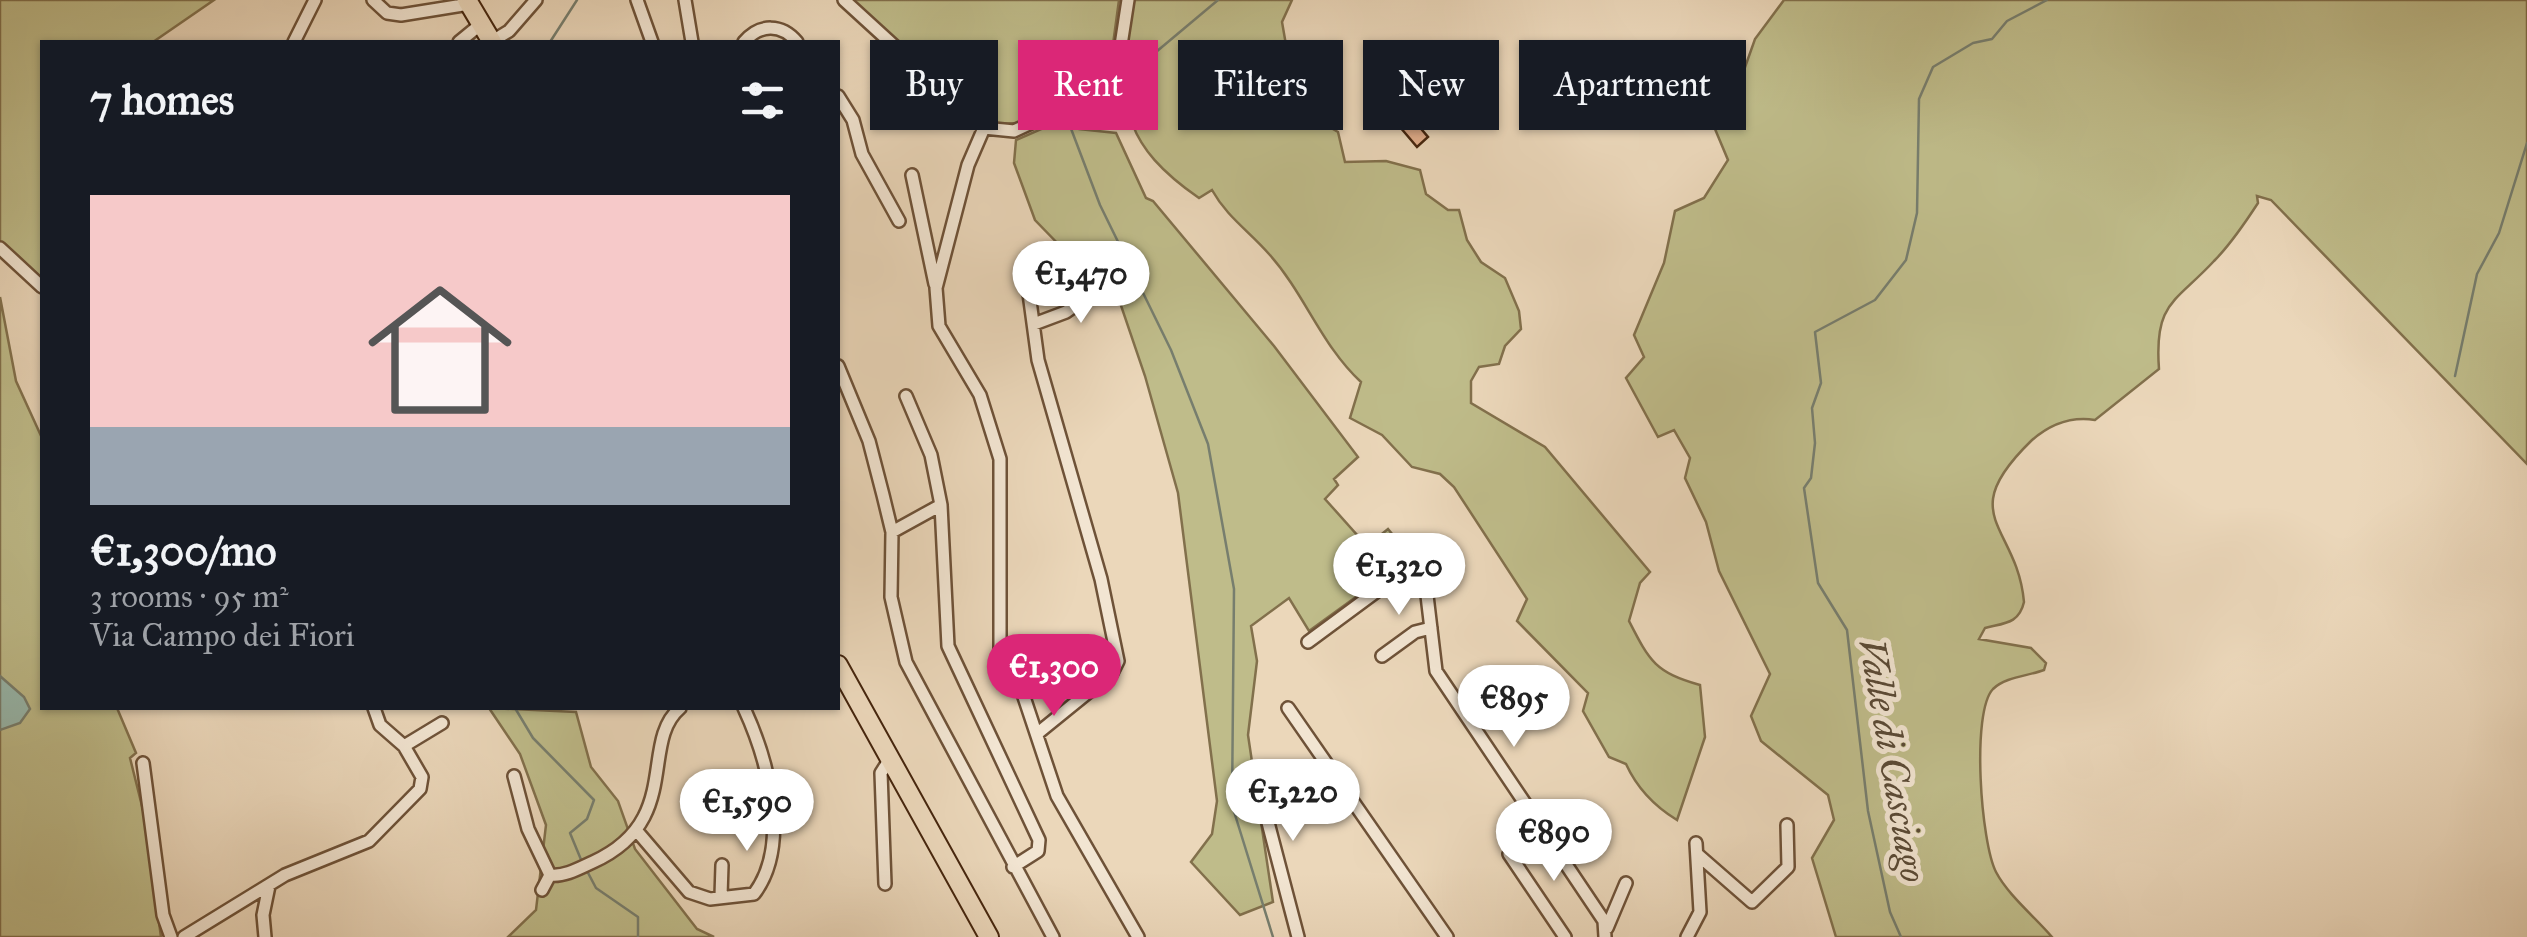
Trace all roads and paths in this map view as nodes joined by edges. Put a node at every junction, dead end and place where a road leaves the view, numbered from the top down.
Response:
1 (315, 0) edge
2 (373, 0) edge
3 (536, 0) edge
4 (637, 0) edge
5 (685, 0) edge
6 (844, 0) edge
7 (1128, 0) edge
8 (468, 2) edge
9 (481, 24) junction
10 (295, 40) edge
11 (461, 40) edge
12 (491, 40) edge
13 (495, 40) edge
14 (651, 40) edge
15 (692, 40) edge
16 (746, 40) edge
17 (796, 40) edge
18 (888, 40) edge
19 (840, 99) edge
20 (998, 129) edge
21 (983, 130) edge
22 (912, 174) dead end
23 (899, 221) dead end
24 (0, 248) edge
25 (1026, 264) dead end
26 (40, 285) edge
27 (1104, 285) dead end
28 (936, 288) junction
29 (1034, 324) junction
30 (840, 371) edge
31 (906, 396) dead end
32 (941, 506) junction
33 (892, 532) junction
34 (1431, 628) junction
35 (1308, 642) dead end
36 (1382, 656) dead end
37 (840, 669) edge
38 (1288, 708) dead end
39 (375, 710) edge
40 (679, 710) edge
41 (745, 710) edge
42 (442, 723) dead end
43 (1038, 733) junction
44 (404, 746) junction
45 (890, 759) junction
46 (144, 763) dead end
47 (1329, 766) junction
48 (514, 776) dead end
49 (1787, 824) dead end
50 (636, 830) junction
51 (1510, 854) dead end
52 (722, 865) dead end
53 (1013, 867) junction
54 (550, 875) junction
55 (1626, 883) dead end
56 (885, 884) dead end
57 (269, 886) junction
58 (542, 890) dead end
59 (721, 896) junction
60 (1606, 933) edge
61 (171, 937) edge
62 (184, 937) edge
63 (265, 937) edge
64 (989, 937) edge
65 (1053, 937) edge
66 (1138, 937) edge
67 (1298, 937) edge
68 (1447, 937) edge
69 (1565, 937) edge
70 (1688, 937) edge

1 - 10 street
2 - 8 street
3 - 13 street
4 - 14 street
5 - 15 street
6 - 18 street
7 - 20 street
8 - 9 main road
9 - 11 street
9 - 12 main road
16 - 17 street
19 - 23 street
21 - 28 street
22 - 28 street
24 - 26 street
25 - 29 street
27 - 29 street
28 - 43 street
29 - 43 street
30 - 33 street
31 - 32 street
32 - 33 street
32 - 53 street
33 - 53 street
34 - 35 street
34 - 36 street
34 - 60 street
37 - 45 main road
38 - 47 street
39 - 44 street
40 - 50 street
41 - 59 street
42 - 44 street
43 - 66 street
44 - 57 street
45 - 56 street
45 - 64 main road
46 - 61 street
47 - 67 street
47 - 68 street
48 - 54 street
49 - 70 street
50 - 54 street
50 - 59 street
51 - 69 street
52 - 59 street
53 - 65 street
54 - 58 street
55 - 60 street
57 - 62 street
57 - 63 street

